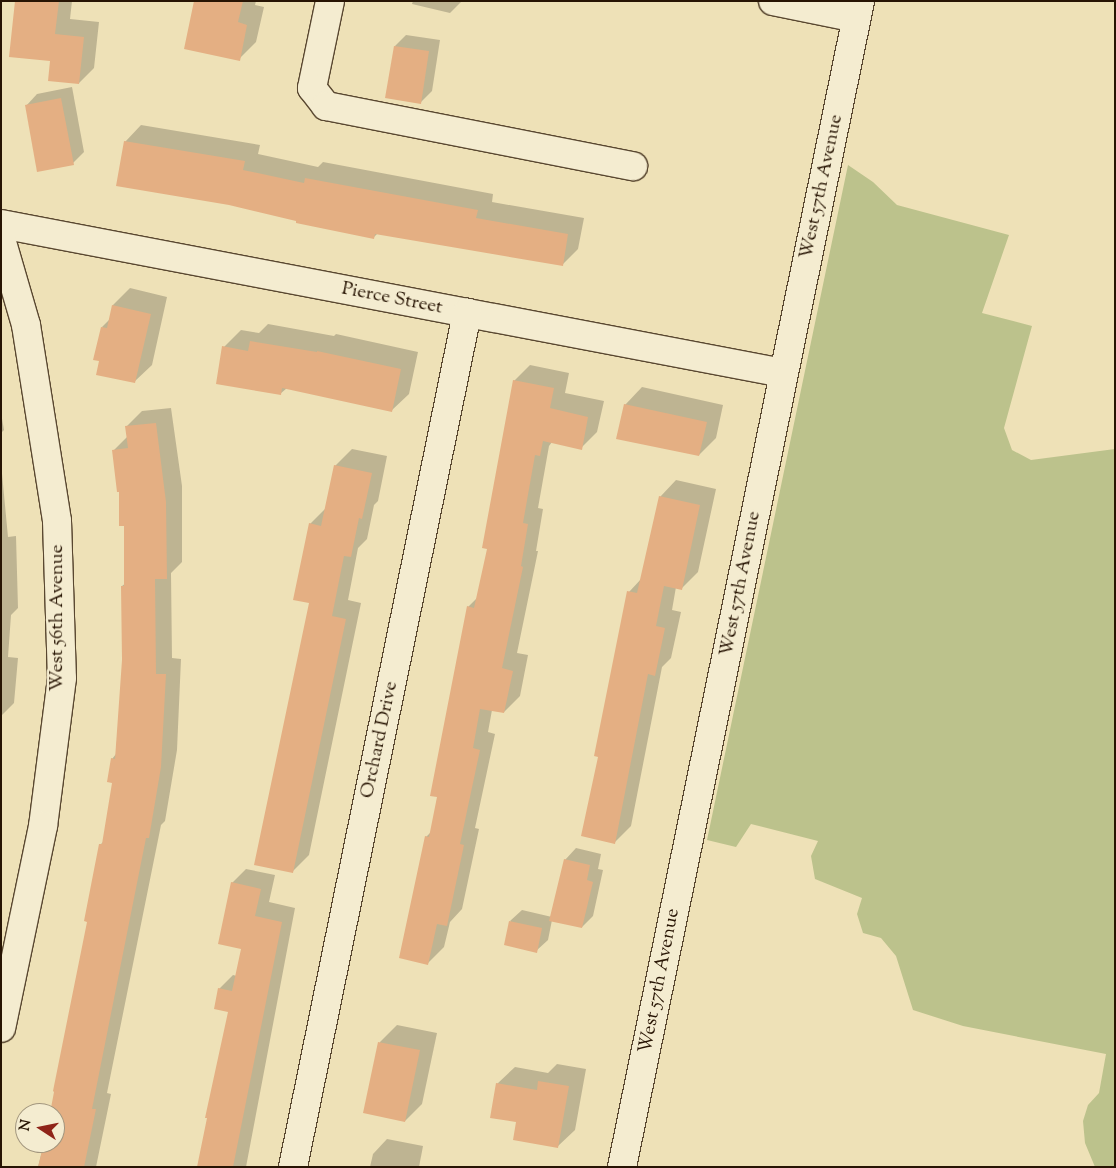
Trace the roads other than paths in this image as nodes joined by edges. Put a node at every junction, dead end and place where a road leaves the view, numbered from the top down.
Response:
1 (330, 1) edge
2 (773, 1) edge
3 (858, 10) edge
4 (632, 166) dead end
5 (1, 224) edge
6 (1, 239) edge
7 (467, 313) junction
8 (784, 373) junction
9 (1, 1028) edge
10 (293, 1167) edge
11 (622, 1167) edge

1 - 4 street
2 - 3 street
3 - 8 street, West 57th Avenue
5 - 7 street, Pierce Street
6 - 9 street, West 56th Avenue
7 - 8 street, Pierce Street
7 - 10 street, Orchard Drive
8 - 11 street, West 57th Avenue

